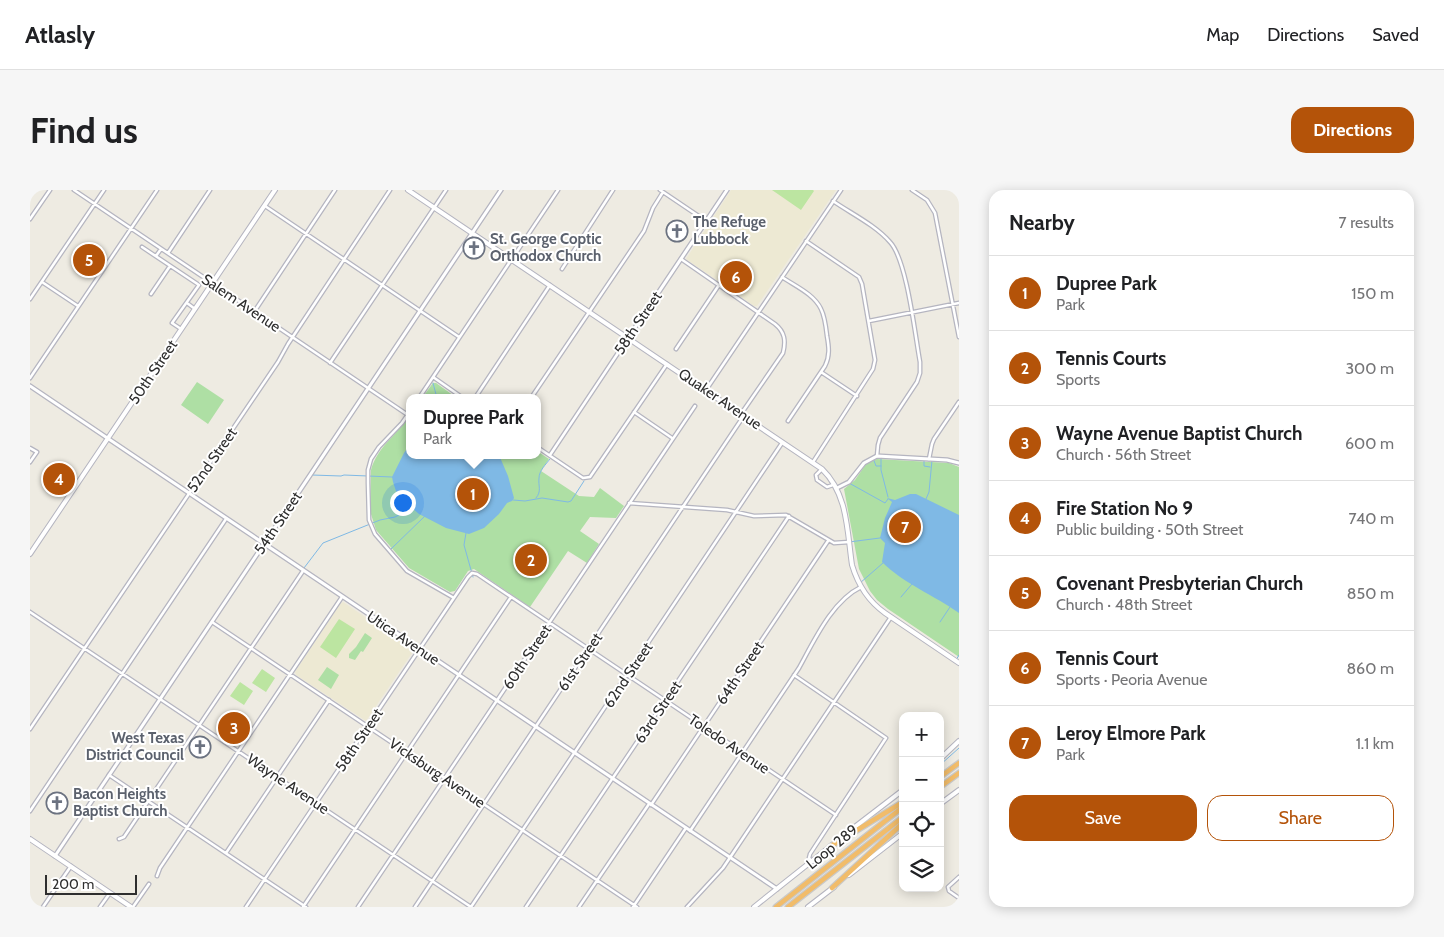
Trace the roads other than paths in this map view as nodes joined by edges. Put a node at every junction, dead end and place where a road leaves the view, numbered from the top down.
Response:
1 (50, 190) edge
2 (74, 190) edge
3 (104, 190) edge
4 (157, 190) edge
5 (210, 190) edge
6 (275, 190) edge
7 (335, 190) edge
8 (390, 190) edge
9 (408, 190) edge
10 (446, 190) edge
11 (502, 190) edge
12 (558, 190) edge
13 (613, 190) edge
14 (727, 190) edge
15 (841, 190) edge
16 (912, 190) edge
17 (662, 191) edge
18 (833, 201) junction
19 (94, 204) junction
20 (265, 206) junction
21 (434, 208) junction
22 (30, 219) edge
23 (706, 221) junction
24 (131, 228) junction
25 (472, 233) junction
26 (306, 234) junction
27 (806, 241) junction
28 (142, 247) dead end
29 (161, 248) junction
30 (168, 253) junction
31 (156, 256) junction
32 (344, 259) junction
33 (512, 259) junction
34 (680, 259) junction
35 (170, 266) junction
36 (562, 269) dead end
37 (782, 277) junction
38 (42, 282) junction
39 (212, 283) junction
40 (382, 285) junction
41 (550, 285) junction
42 (719, 285) junction
43 (151, 294) dead end
44 (30, 299) edge
45 (187, 303) junction
46 (959, 304) edge
47 (952, 305) junction
48 (79, 306) junction
49 (195, 309) junction
50 (420, 311) junction
51 (254, 312) junction
52 (589, 312) junction
53 (758, 312) junction
54 (911, 313) junction
55 (868, 321) junction
56 (181, 329) junction
57 (459, 337) junction
58 (959, 337) edge
59 (292, 338) junction
60 (628, 338) junction
61 (676, 349) dead end
62 (330, 363) junction
63 (667, 364) junction
64 (821, 372) junction
65 (30, 378) edge
66 (433, 378) junction
67 (30, 386) edge
68 (368, 388) junction
69 (706, 390) junction
70 (422, 394) edge
71 (457, 394) edge
72 (478, 394) edge
73 (534, 394) edge
74 (857, 396) junction
75 (958, 405) edge
76 (695, 406) dead end
77 (406, 412) edge
78 (634, 412) junction
79 (743, 415) junction
80 (406, 417) edge
81 (788, 421) dead end
82 (673, 438) junction
83 (108, 439) junction
84 (783, 442) junction
85 (30, 448) edge
86 (541, 450) edge
87 (549, 456) junction
88 (877, 456) junction
89 (930, 459) junction
90 (30, 462) edge
91 (813, 462) junction
92 (959, 463) edge
93 (822, 469) junction
94 (836, 486) junction
95 (188, 494) junction
96 (629, 503) junction
97 (683, 507) junction
98 (737, 511) junction
99 (789, 516) junction
100 (226, 519) junction
101 (828, 541) junction
102 (848, 542) junction
103 (264, 544) junction
104 (30, 554) edge
105 (303, 571) junction
106 (472, 573) joint
107 (861, 587) junction
108 (342, 597) junction
109 (511, 597) junction
110 (454, 598) junction
111 (30, 612) edge
112 (891, 617) junction
113 (212, 622) junction
114 (549, 624) junction
115 (85, 648) junction
116 (251, 648) junction
117 (420, 649) junction
118 (588, 650) junction
119 (959, 663) edge
120 (123, 674) junction
121 (290, 674) junction
122 (458, 675) junction
123 (794, 675) junction
124 (627, 676) junction
125 (160, 699) junction
126 (329, 700) junction
127 (497, 701) junction
128 (665, 701) junction
129 (835, 702) junction
130 (199, 725) junction
131 (368, 726) junction
132 (536, 727) junction
133 (704, 727) junction
134 (30, 729) edge
135 (959, 742) edge
136 (238, 751) junction
137 (407, 752) junction
138 (575, 753) junction
139 (742, 753) junction
140 (942, 757) edge
141 (959, 763) edge
142 (959, 773) edge
143 (944, 774) edge
144 (109, 775) junction
145 (277, 777) junction
146 (445, 778) junction
147 (613, 779) junction
148 (782, 780) junction
149 (944, 785) edge
150 (959, 790) edge
151 (899, 793) edge
152 (148, 801) junction
153 (943, 802) edge
154 (316, 803) junction
155 (484, 804) junction
156 (650, 804) junction
157 (899, 804) edge
158 (899, 810) edge
159 (30, 811) edge
160 (836, 815) junction
161 (899, 820) edge
162 (187, 827) junction
163 (899, 827) edge
164 (355, 829) junction
165 (688, 829) junction
166 (523, 830) junction
167 (899, 836) edge
168 (30, 839) edge
169 (119, 839) dead end
170 (831, 846) junction
171 (226, 853) junction
172 (394, 855) junction
173 (55, 856) junction
174 (560, 856) junction
175 (730, 858) junction
176 (812, 862) junction
177 (71, 866) junction
178 (158, 876) dead end
179 (959, 877) edge
180 (265, 879) junction
181 (597, 880) junction
182 (433, 881) junction
183 (148, 884) dead end
184 (832, 888) junction
185 (777, 889) junction
186 (110, 893) junction
187 (959, 898) edge
188 (304, 906) edge
189 (635, 906) edge
190 (43, 907) edge
191 (100, 907) edge
192 (132, 907) edge
193 (246, 907) edge
194 (358, 907) edge
195 (416, 907) edge
196 (471, 907) edge
197 (526, 907) edge
198 (580, 907) edge
199 (687, 907) edge
200 (754, 907) edge
201 (776, 907) edge
202 (788, 907) edge
203 (808, 907) edge

1 - 22 street
2 - 19 street, Salem Avenue
3 - 19 street
4 - 24 street
5 - 30 street
6 - 20 main road, 50th Street
7 - 26 street
8 - 32 street, 52nd Street
9 - 21 main road, Quaker Avenue
10 - 21 street
11 - 25 street, 54th Street
12 - 33 street
13 - 36 street
14 - 23 street, 58th Street
15 - 18 street
16 - 47 street
17 - 23 street
17 - 52 street
18 - 27 street
18 - 54 street
19 - 24 street, Salem Avenue
19 - 38 street
20 - 26 street
20 - 39 main road, 50th Street
21 - 25 main road, Quaker Avenue
21 - 40 street
23 - 34 street, 58th Street
24 - 29 street, Salem Avenue
24 - 48 street
25 - 33 main road, Quaker Avenue
25 - 50 street, 54th Street
26 - 32 street
26 - 51 street
27 - 37 street
27 - 55 street
28 - 31 street
29 - 30 street, Salem Avenue
29 - 31 street
30 - 39 street, Salem Avenue
31 - 35 street
32 - 40 street
32 - 59 street, 52nd Street
33 - 41 main road, Quaker Avenue
33 - 57 street
34 - 42 street
34 - 60 street, 58th Street
35 - 43 street
35 - 45 street
37 - 53 street
37 - 64 street
38 - 44 street
38 - 48 street
39 - 49 main road, 50th Street
39 - 51 street, Salem Avenue
40 - 50 street
40 - 62 street
41 - 52 main road, Quaker Avenue
41 - 72 street
42 - 53 street
42 - 61 street
45 - 49 street
45 - 56 street
46 - 47 street
47 - 54 street
47 - 58 street
48 - 65 street
49 - 56 main road, 50th Street
50 - 57 street
50 - 68 street, 54th Street
51 - 59 street, Salem Avenue
52 - 60 main road, Quaker Avenue
52 - 73 street
53 - 69 street
53 - 79 street, 61st Street
54 - 55 street
54 - 88 street
55 - 74 street
56 - 83 main road, 50th Street
57 - 66 street
59 - 62 street, Salem Avenue
59 - 95 street, 52nd Street
60 - 63 main road, Quaker Avenue
60 - 87 street, 58th Street
62 - 68 street, Salem Avenue
63 - 69 main road, Quaker Avenue
63 - 78 street
64 - 74 street
64 - 81 street
66 - 70 street
66 - 71 street
67 - 83 street, Utica Avenue
68 - 77 street, Salem Avenue
68 - 103 street, 54th Street
69 - 79 main road, Quaker Avenue
74 - 91 street
75 - 89 street
76 - 82 street, 60th Street
78 - 82 street
78 - 87 street
79 - 84 main road, Quaker Avenue
79 - 97 street, 61st Street
80 - 110 street
82 - 96 street, 60th Street
83 - 95 street, Utica Avenue
83 - 104 main road, 50th Street
84 - 91 main road, Quaker Avenue
84 - 98 street, 62nd Street
85 - 90 street
86 - 87 street
88 - 89 street
88 - 94 street
89 - 92 street
91 - 93 main road, Quaker Avenue
93 - 94 main road, Quaker Avenue
93 - 94 street
94 - 102 main road, Quaker Avenue
95 - 100 street, Utica Avenue
95 - 115 street, 52nd Street
96 - 97 street
96 - 114 street, 60th Street
97 - 98 street
97 - 118 street, 61st Street
98 - 99 street
98 - 124 street, 62nd Street
99 - 101 street
99 - 128 street, 63rd Street
100 - 103 street, Utica Avenue
100 - 120 street
101 - 102 street
101 - 133 street, 64th Street
102 - 107 main road, Quaker Avenue
103 - 105 street, Utica Avenue
103 - 113 street, 54th Street
105 - 108 street, Utica Avenue
105 - 116 street
106 - 109 street, Toledo Avenue
106 - 110 street, 58th Street
107 - 112 main road, Quaker Avenue
107 - 123 street
108 - 117 street, Utica Avenue
108 - 121 street
109 - 114 street, Toledo Avenue
109 - 122 street
110 - 117 street, 58th Street
111 - 115 street, Wayne Avenue
112 - 119 main road, Quaker Avenue
112 - 129 street
113 - 116 street, Vicksburg Avenue
113 - 125 street, 54th Street
114 - 118 street, Toledo Avenue
114 - 127 street, 60th Street
115 - 120 street, Wayne Avenue
115 - 134 street, 52nd Street
116 - 121 street, Vicksburg Avenue
116 - 130 street
117 - 122 street, Utica Avenue
117 - 131 street, 58th Street
118 - 124 street, Toledo Avenue
118 - 132 street, 61st Street
120 - 125 street, Wayne Avenue
120 - 159 street
121 - 126 street, Vicksburg Avenue
121 - 136 street
122 - 127 street, Utica Avenue
122 - 137 street
123 - 129 street
123 - 139 street
124 - 128 street, Toledo Avenue
124 - 138 street, 62nd Street
125 - 130 street, Wayne Avenue
125 - 144 street, 54th Street
126 - 131 street, Vicksburg Avenue
126 - 145 street
127 - 132 street, Utica Avenue
127 - 146 street, 60th Street
128 - 133 street, Toledo Avenue
128 - 147 street, 63rd Street
129 - 148 street
129 - 160 street
130 - 136 street, Wayne Avenue
130 - 152 street
131 - 137 street, Vicksburg Avenue
131 - 154 street, 58th Street
132 - 138 street, Utica Avenue
132 - 155 street, 61st Street
133 - 139 street, Toledo Avenue
133 - 156 street, 64th Street
135 - 140 main road
136 - 145 street, Wayne Avenue
136 - 162 street
137 - 146 street, Vicksburg Avenue
137 - 164 street
138 - 147 street, Utica Avenue
138 - 166 street, 62nd Street
139 - 148 street, Toledo Avenue
139 - 165 street
141 - 143 highway
142 - 149 highway
144 - 152 street
144 - 173 street, 54th Street
145 - 154 street, Wayne Avenue
145 - 171 street
146 - 155 street, Vicksburg Avenue
146 - 172 street, 60th Street
147 - 156 street, Utica Avenue
147 - 174 street, 63rd Street
148 - 160 street, Toledo Avenue
148 - 175 street
150 - 153 main road
151 - 170 main road
152 - 162 street
152 - 169 street
154 - 164 street, Wayne Avenue
154 - 180 street, 58th Street
155 - 166 street, Vicksburg Avenue
155 - 182 street, 61st Street
156 - 165 street, Utica Avenue
156 - 181 street, 64th Street
157 - 170 highway
158 - 201 highway, Loop 289
160 - 176 street
161 - 202 highway, Loop 289
162 - 171 street
162 - 178 street
163 - 184 highway
164 - 172 street, Wayne Avenue
164 - 188 street
165 - 175 street, Utica Avenue
165 - 189 street
166 - 174 street, Vicksburg Avenue
166 - 196 street, 62nd Street
167 - 184 main road
168 - 173 main road
170 - 176 main road
171 - 180 street
172 - 182 street, Wayne Avenue
172 - 194 street, 60th Street
173 - 177 main road
174 - 181 street, Vicksburg Avenue
174 - 197 street, 63rd Street
175 - 185 street, Utica Avenue
175 - 199 street
176 - 185 main road
177 - 186 main road
177 - 190 street
179 - 187 street
180 - 188 street
180 - 193 street, 58th Street
181 - 189 street, Vicksburg Avenue
181 - 198 street, 64th Street
182 - 195 street, 61st Street
182 - 196 street, Wayne Avenue
183 - 192 street
184 - 203 main road
185 - 200 main road
186 - 191 street
186 - 192 main road

